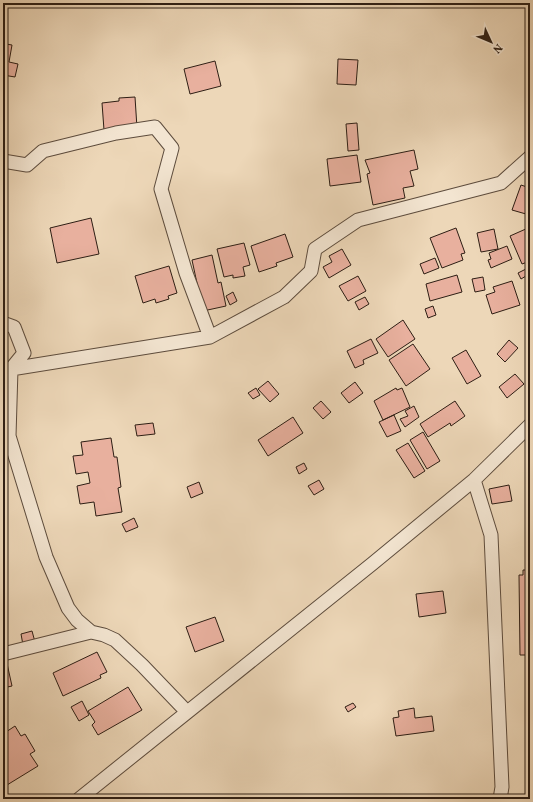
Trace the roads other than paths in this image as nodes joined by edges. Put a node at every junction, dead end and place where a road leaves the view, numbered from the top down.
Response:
1 (530, 157) edge
2 (3, 162) edge
3 (3, 323) edge
4 (210, 337) junction
5 (6, 368) edge
6 (530, 425) edge
7 (474, 480) junction
8 (91, 632) junction
9 (3, 654) edge
10 (187, 712) junction
11 (79, 799) edge
12 (500, 799) edge

1 - 4 street
2 - 4 street
3 - 5 street
4 - 5 street
5 - 8 street
6 - 7 street
7 - 10 street
7 - 12 street
8 - 9 street
8 - 10 street
10 - 11 street

